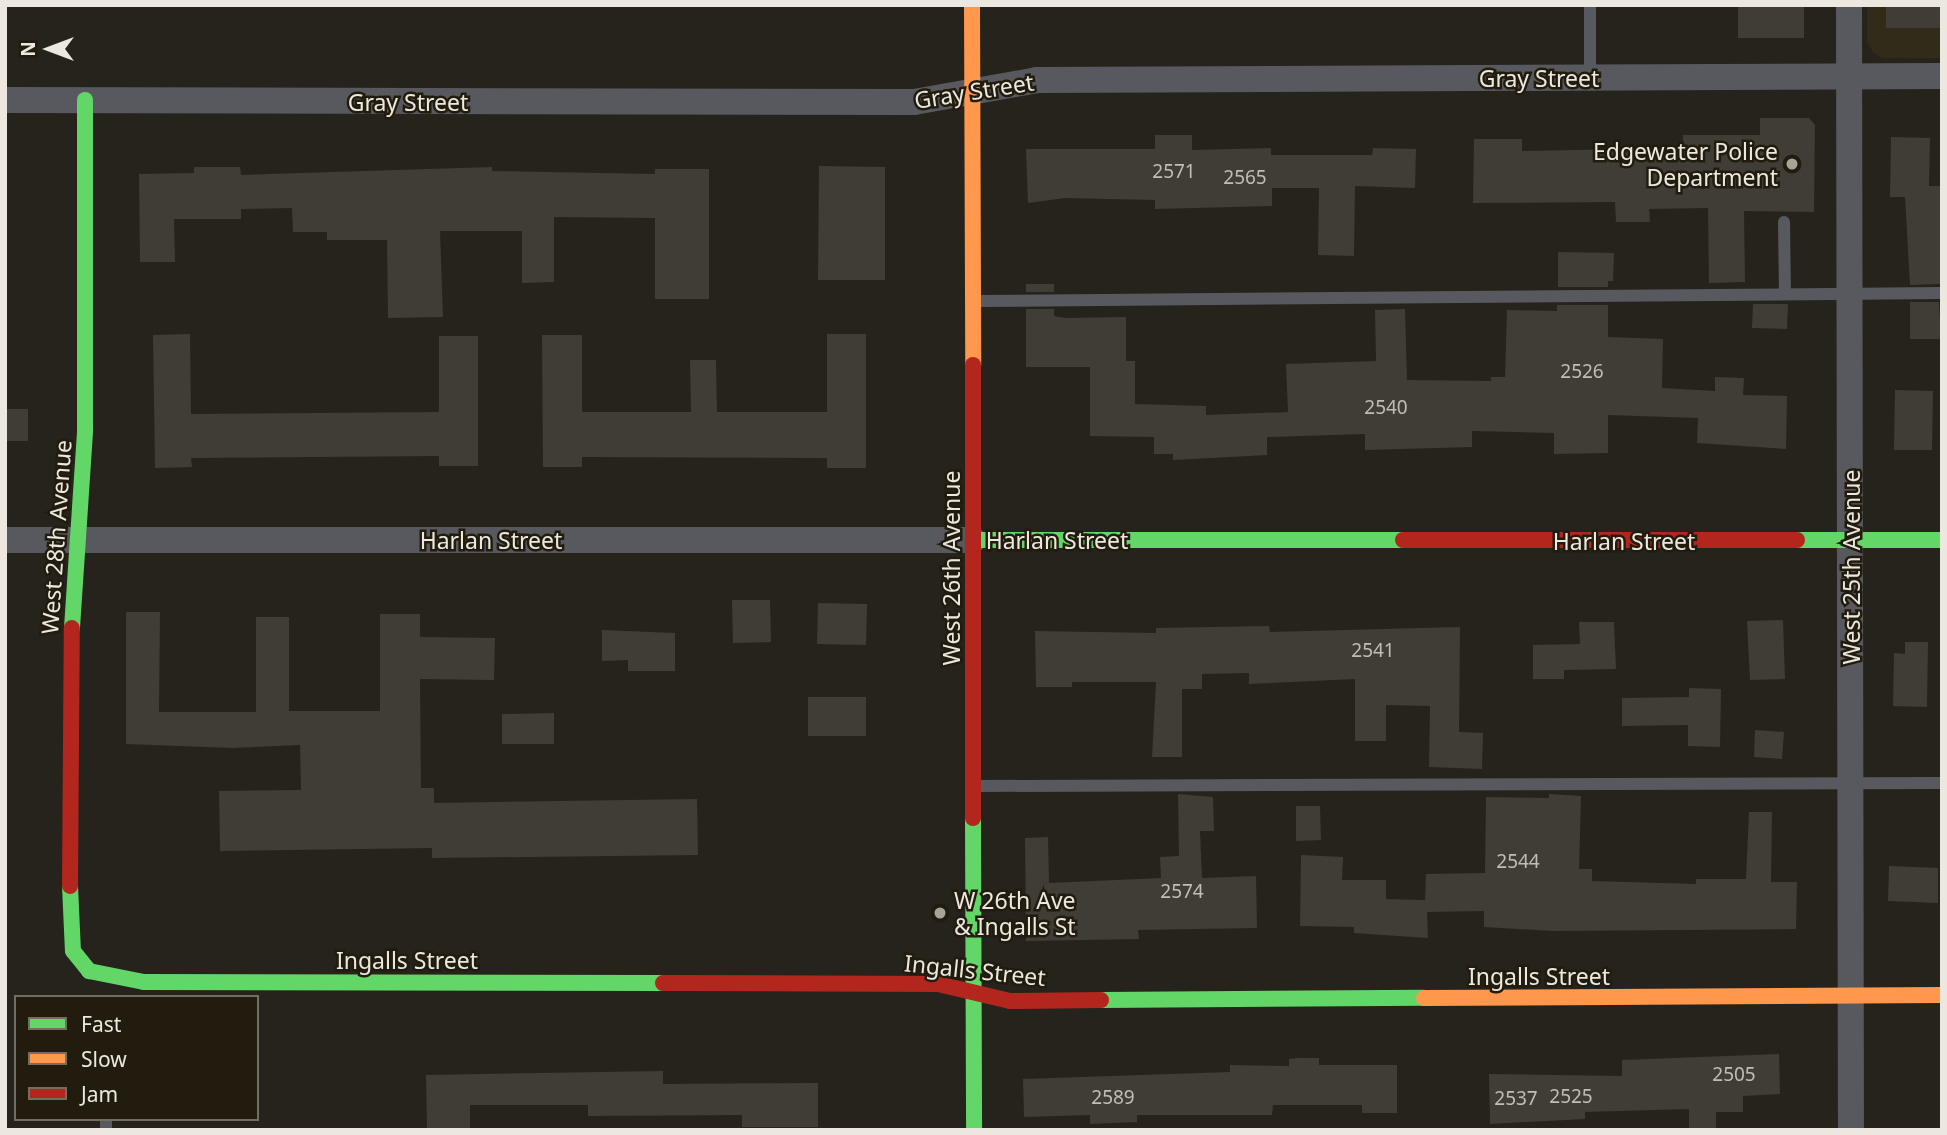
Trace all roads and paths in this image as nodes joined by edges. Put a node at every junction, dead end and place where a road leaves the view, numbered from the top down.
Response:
1 (972, 5) edge
2 (1590, 5) edge
3 (1849, 5) edge
4 (1850, 75) junction
5 (1942, 76) edge
6 (1590, 78) junction
7 (972, 92) junction
8 (5, 100) edge
9 (85, 100) junction
10 (1784, 222) dead end
11 (1785, 293) junction
12 (1851, 293) junction
13 (1942, 293) edge
14 (973, 301) junction
15 (5, 540) edge
16 (973, 540) junction
17 (1942, 540) edge
18 (78, 541) junction
19 (1851, 541) junction
20 (1942, 783) edge
21 (1851, 784) junction
22 (973, 786) junction
23 (89, 971) joint
24 (974, 993) junction
25 (1942, 995) edge
26 (1850, 997) junction
27 (974, 1130) edge
28 (1851, 1130) edge

1 - 7 street, West 26th Avenue
2 - 6 lane
3 - 4 street, West 25th Avenue
4 - 5 street, Gray Street
4 - 6 street, Gray Street
4 - 12 street, West 25th Avenue
6 - 7 street, Gray Street
7 - 9 street, Gray Street
7 - 14 street, West 26th Avenue
8 - 9 street, Gray Street
9 - 18 street, West 28th Avenue
10 - 11 lane
11 - 12 lane
11 - 14 lane
12 - 13 lane
12 - 19 street, West 25th Avenue
14 - 16 street, West 26th Avenue
15 - 18 street, Harlan Street
16 - 18 street, Harlan Street
16 - 19 street, Harlan Street
16 - 22 street, West 26th Avenue
17 - 19 street, Harlan Street
18 - 23 street, West 28th Avenue
19 - 21 street, West 25th Avenue
20 - 21 lane
21 - 22 lane
21 - 26 street, West 25th Avenue
22 - 24 street, West 26th Avenue
23 - 24 street, Ingalls Street
24 - 26 street, Ingalls Street
24 - 27 street, West 26th Avenue
25 - 26 street, Ingalls Street
26 - 28 street, West 25th Avenue

